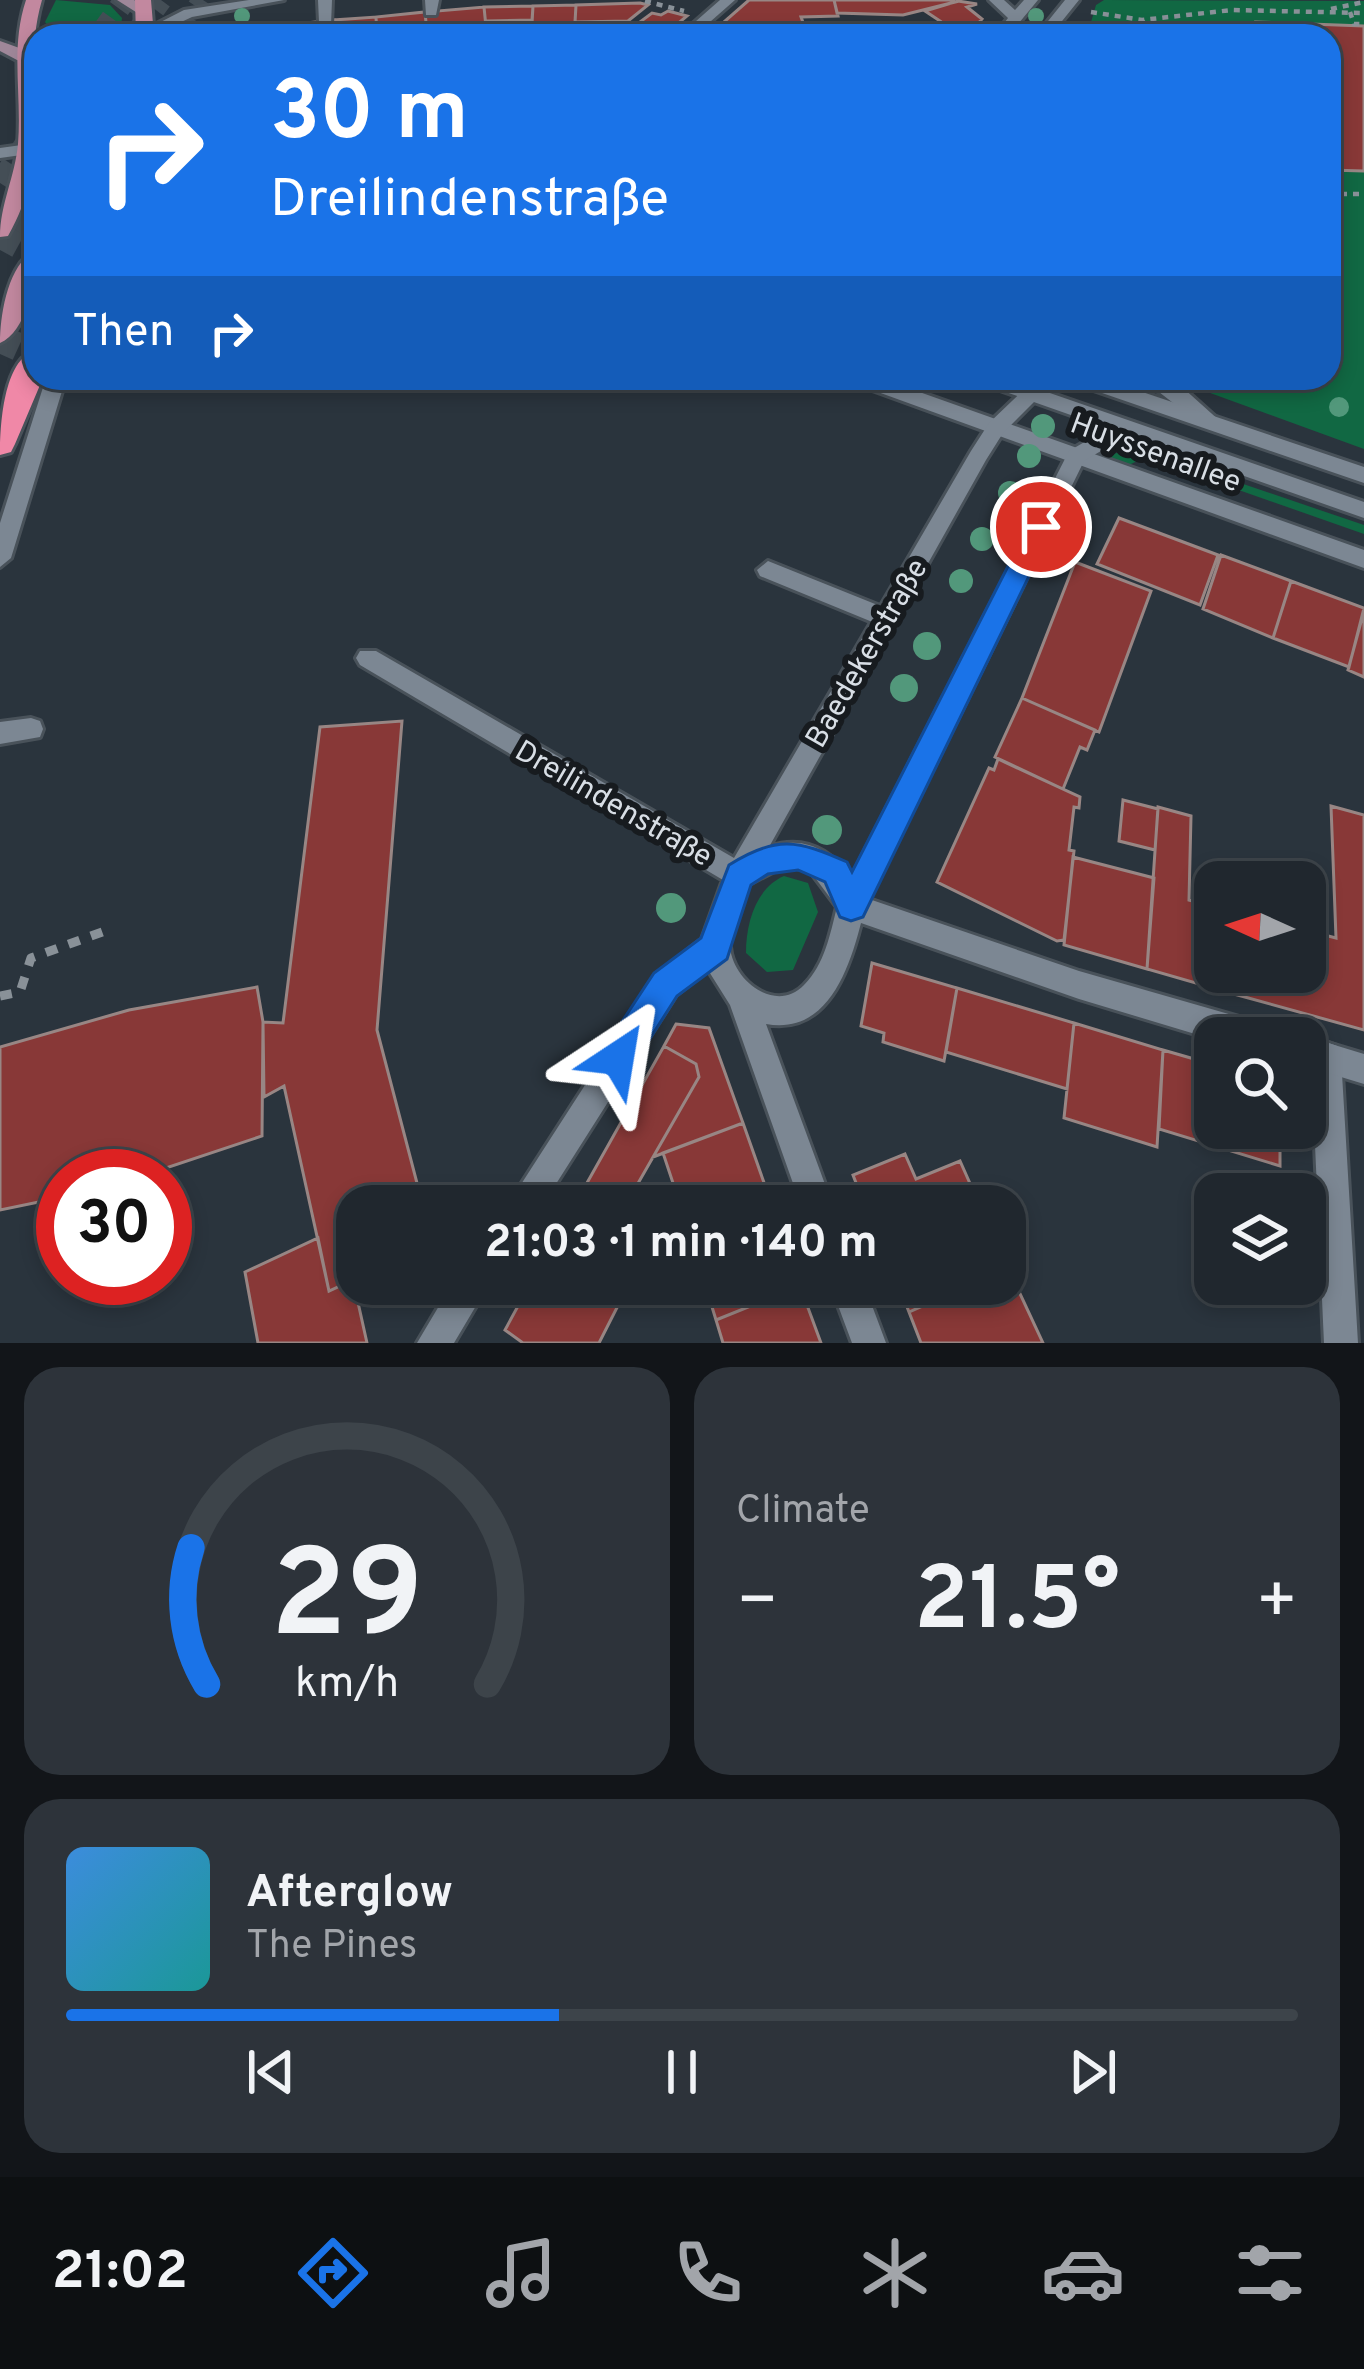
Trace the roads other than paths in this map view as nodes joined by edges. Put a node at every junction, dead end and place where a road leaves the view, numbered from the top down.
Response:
1 (124, 0) edge
2 (277, 0) edge
3 (325, 0) edge
4 (728, 0) edge
5 (996, 0) edge
6 (1031, 0) edge
7 (144, 5) edge
8 (1016, 18) junction
9 (326, 22) dead end
10 (167, 24) edge
11 (700, 24) edge
12 (1011, 24) edge
13 (24, 167) edge
14 (3, 218) edge
15 (24, 288) edge
16 (0, 335) edge
17 (24, 389) edge
18 (52, 390) edge
19 (893, 390) edge
20 (1035, 390) edge
21 (1047, 390) edge
22 (1116, 390) edge
23 (1173, 390) edge
24 (1211, 422) junction
25 (1126, 427) junction
26 (996, 428) junction
27 (0, 444) edge
28 (1076, 456) junction
29 (1364, 475) edge
30 (1364, 510) edge
31 (0, 558) edge
32 (1364, 559) edge
33 (768, 570) dead end
34 (887, 619) junction
35 (368, 658) dead end
36 (31, 729) dead end
37 (0, 733) edge
38 (740, 875) junction
39 (851, 906) junction
40 (716, 947) junction
41 (743, 1000) junction
42 (1194, 1019) edge
43 (1326, 1057) edge
44 (1364, 1069) edge
45 (1324, 1149) edge
46 (536, 1185) edge
47 (809, 1185) edge
48 (458, 1305) edge
49 (855, 1305) edge
50 (434, 1343) edge
51 (869, 1343) edge
52 (1341, 1343) edge

1 - 7 main road
2 - 10 street
3 - 9 street
4 - 11 street
5 - 8 street
6 - 8 street
8 - 12 street
13 - 14 main road
15 - 16 main road
17 - 27 highway
18 - 31 street
19 - 26 street, Huyssenallee
20 - 26 street, Baedekerstraße
21 - 25 street, Huyssenallee
22 - 24 street, Huyssenallee
23 - 24 street
24 - 29 street, Huyssenallee
25 - 28 street
25 - 30 street, Huyssenallee
26 - 28 street, Huyssenallee
26 - 34 street, Baedekerstraße
28 - 32 street, Huyssenallee
28 - 39 street
33 - 34 street
34 - 38 street, Baedekerstraße
35 - 38 street, Dreilindenstraße
36 - 37 street
38 - 39 street, Dreilindenstraße
38 - 40 street, Baedekerstraße
39 - 41 street
39 - 42 street
40 - 41 street
40 - 46 street
41 - 47 street
43 - 44 street
45 - 52 street
48 - 50 street
49 - 51 street

